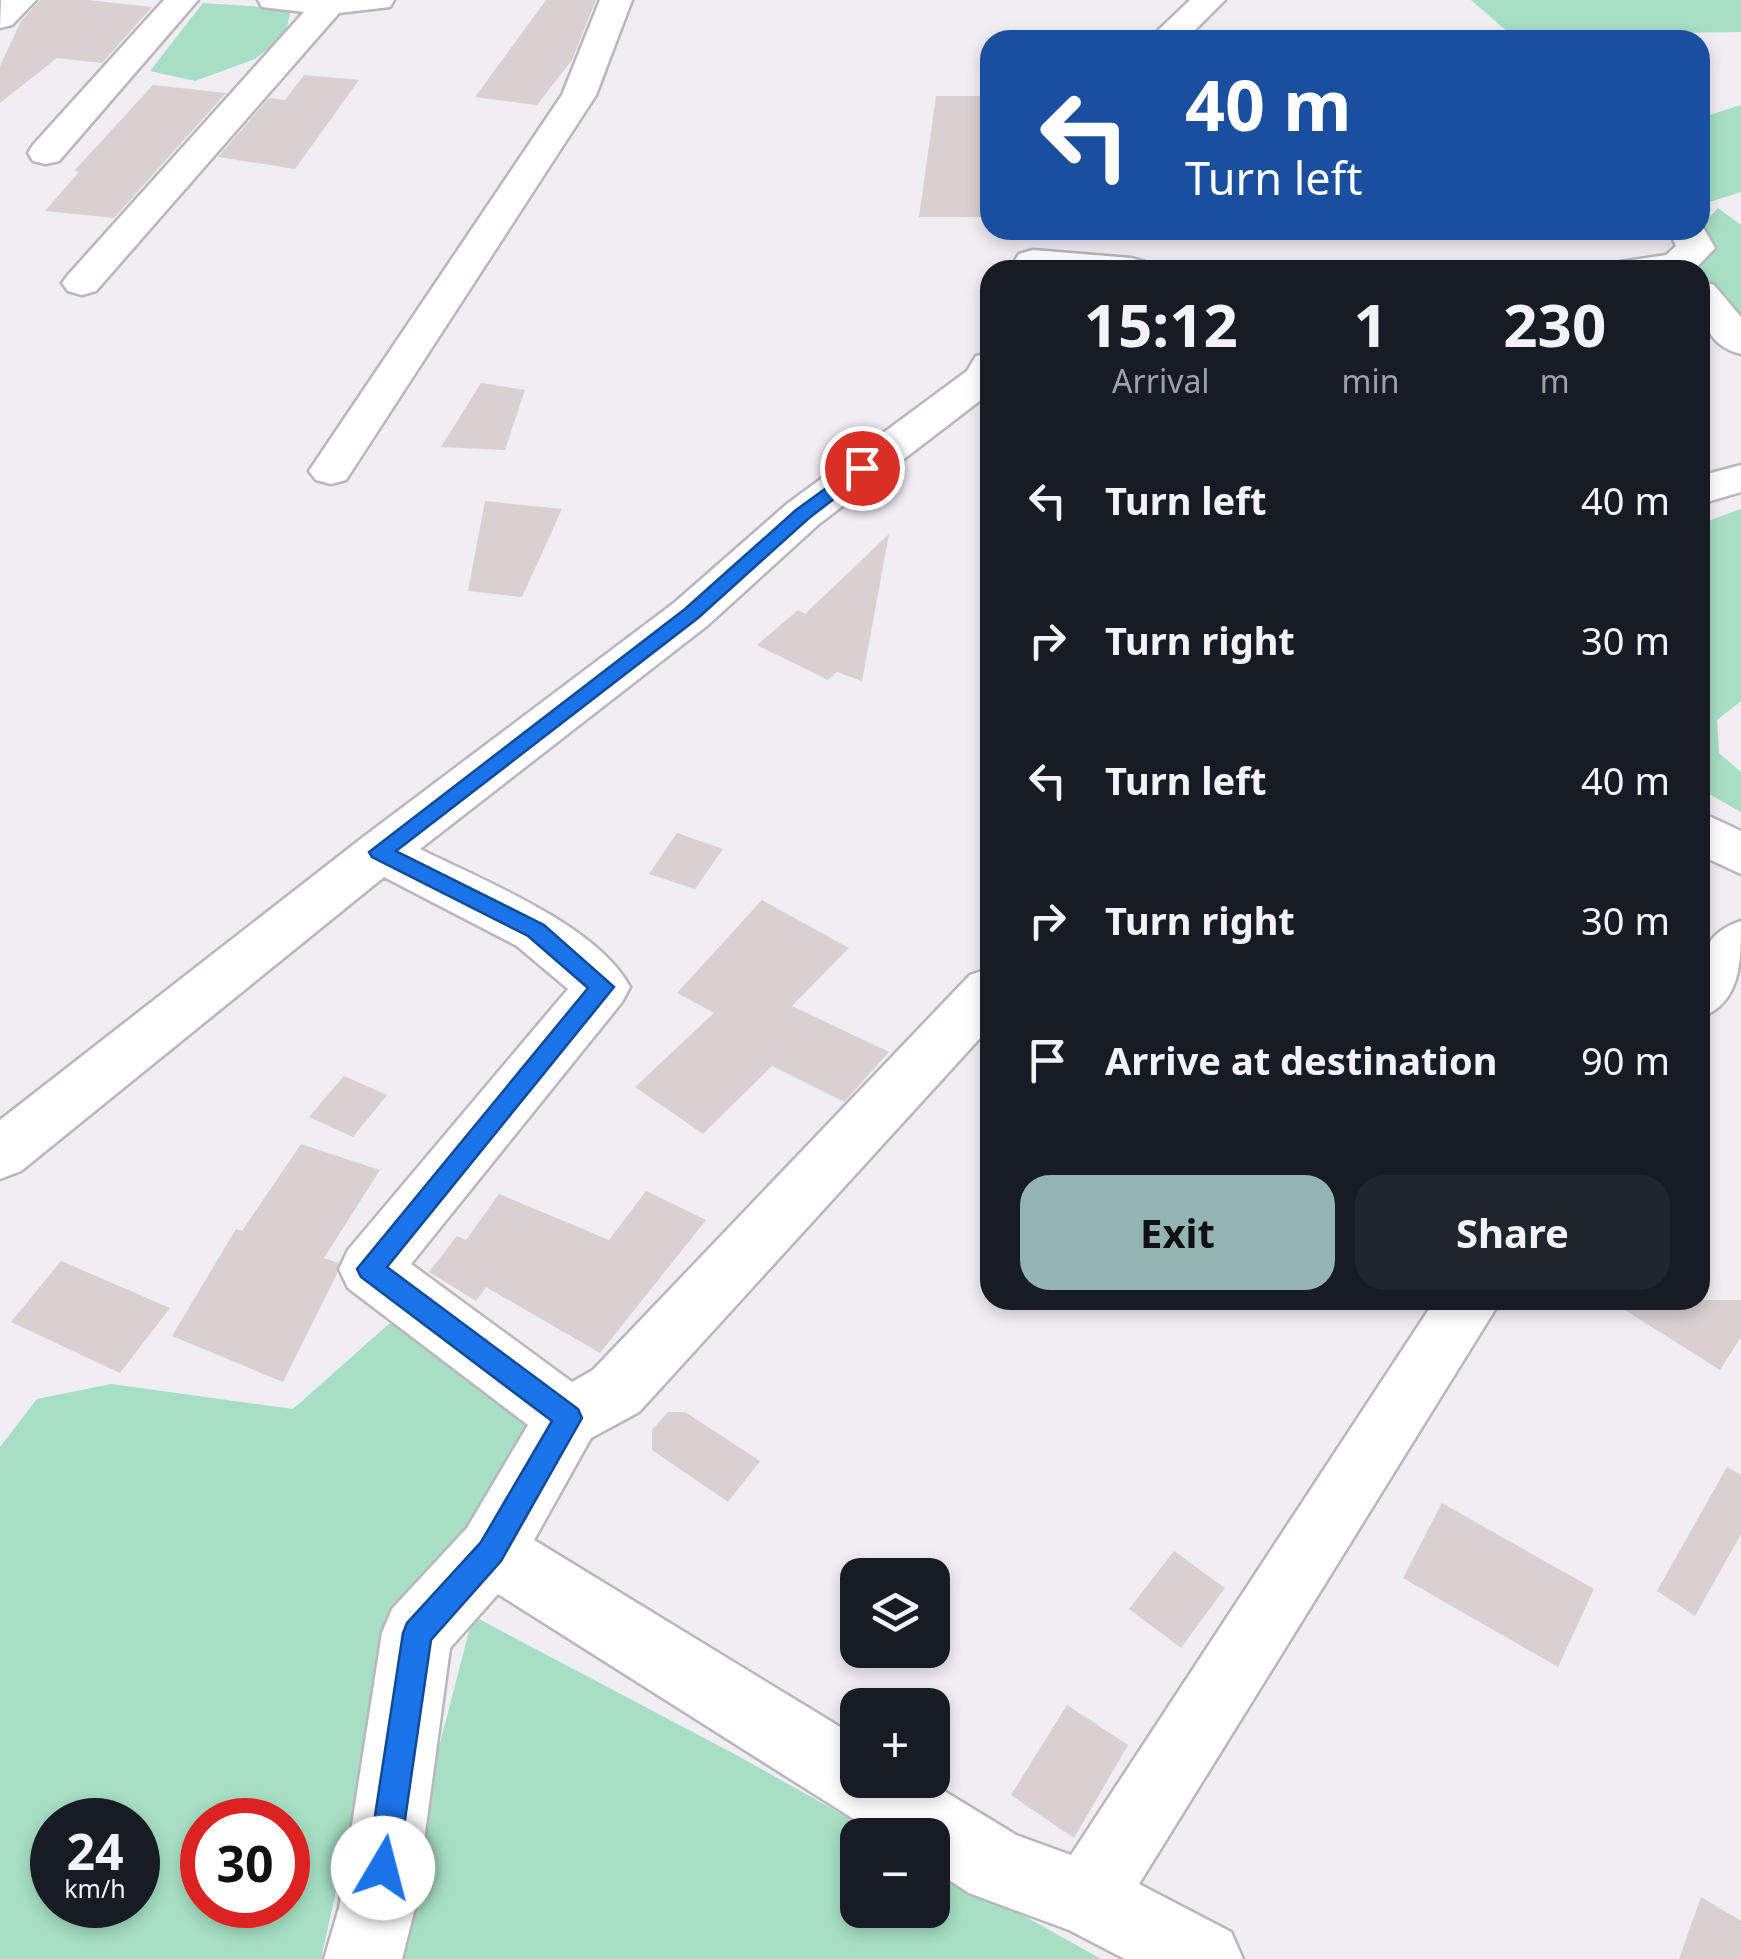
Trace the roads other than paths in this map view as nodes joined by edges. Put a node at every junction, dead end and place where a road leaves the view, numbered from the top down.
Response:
1 (20, 0) edge
2 (182, 0) edge
3 (274, 0) edge
4 (378, 0) edge
5 (616, 0) edge
6 (1209, 0) edge
7 (332, 2) edge
8 (0, 18) edge
9 (1176, 30) edge
10 (46, 153) dead end
11 (1035, 254) edge
12 (1071, 260) edge
13 (82, 283) dead end
14 (1710, 298) edge
15 (1741, 342) edge
16 (980, 382) edge
17 (331, 470) dead end
18 (1741, 478) edge
19 (1710, 487) edge
20 (1710, 837) edge
21 (380, 852) junction
22 (1741, 854) edge
23 (1741, 942) edge
24 (1710, 983) edge
25 (980, 1001) edge
26 (0, 1154) edge
27 (1464, 1310) edge
28 (568, 1418) junction
29 (491, 1551) junction
30 (1087, 1898) junction
31 (363, 1959) edge
32 (1204, 1959) edge

1 - 8 street
2 - 10 street
3 - 7 street
4 - 7 street
5 - 17 street
6 - 9 street
7 - 13 street
11 - 12 street
14 - 15 street
16 - 21 street
18 - 19 street
20 - 22 street
21 - 26 street
21 - 28 street
23 - 24 street
25 - 28 street
27 - 30 street
28 - 29 street
29 - 30 street
29 - 31 street
30 - 32 street

